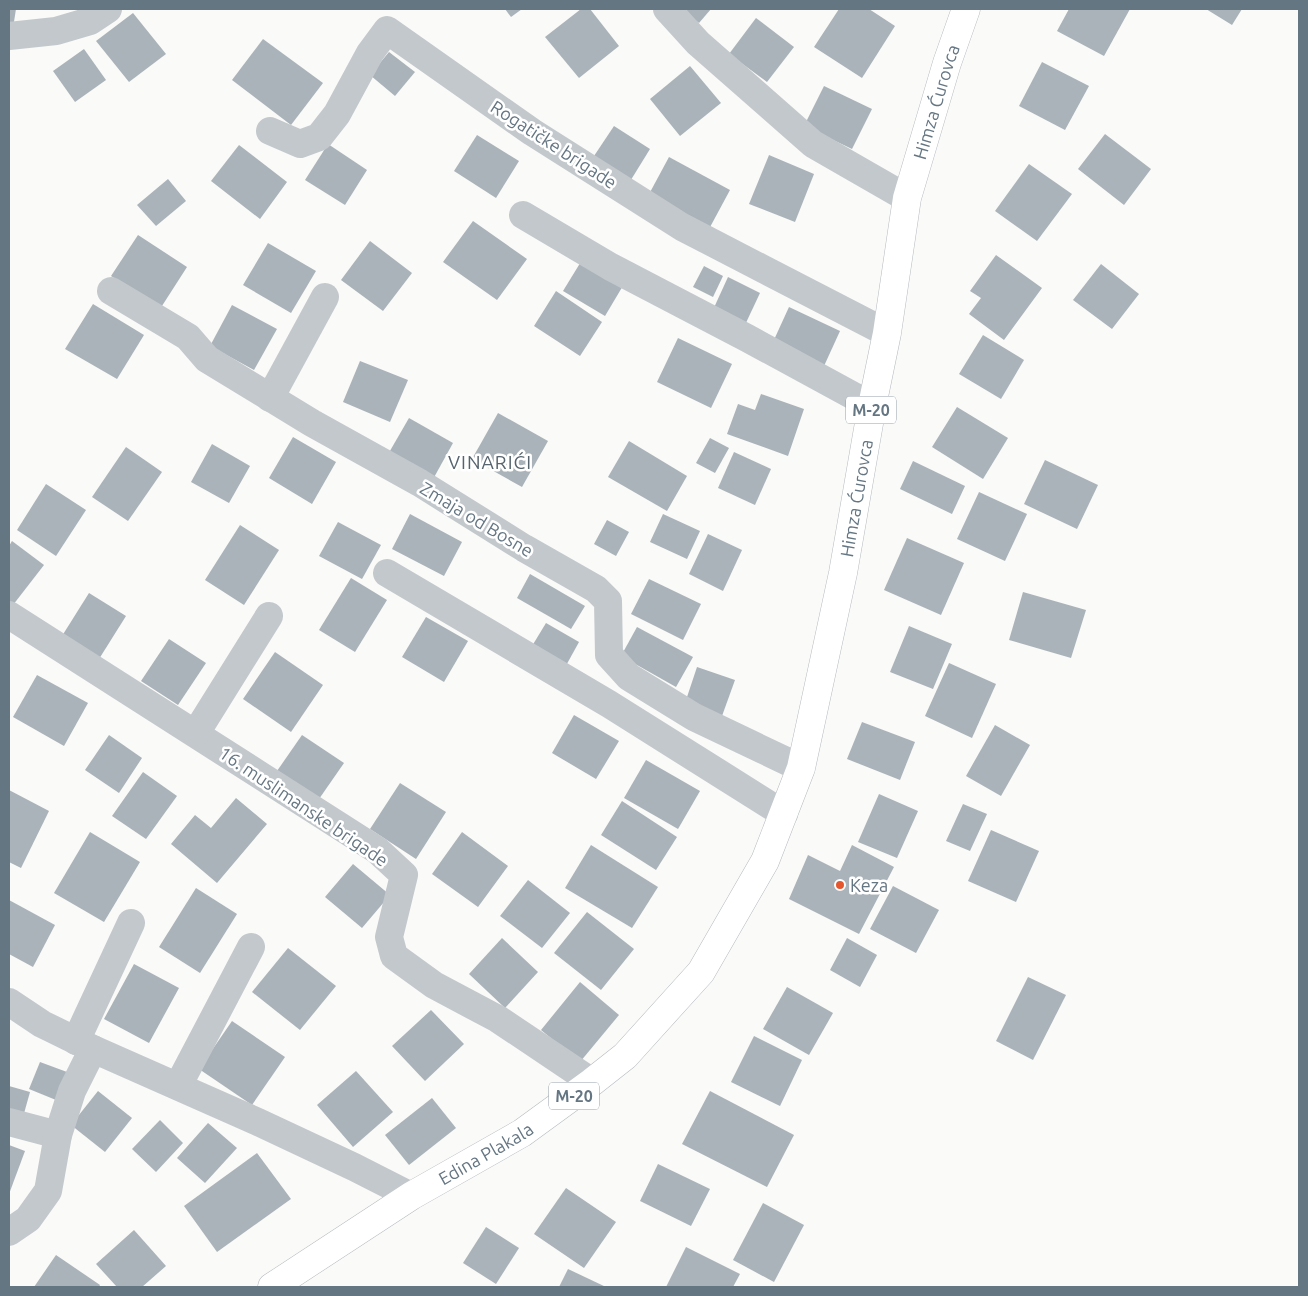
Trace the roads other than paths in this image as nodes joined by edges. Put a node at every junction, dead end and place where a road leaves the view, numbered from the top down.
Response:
1 (108, 9) edge
2 (666, 9) edge
3 (966, 9) edge
4 (9, 36) edge
5 (270, 131) dead end
6 (907, 198) junction
7 (524, 215) dead end
8 (111, 291) dead end
9 (325, 297) dead end
10 (887, 333) junction
11 (270, 398) junction
12 (872, 406) junction
13 (387, 573) dead end
14 (9, 615) edge
15 (269, 616) dead end
16 (196, 733) junction
17 (801, 768) junction
18 (784, 814) junction
19 (131, 923) dead end
20 (251, 948) dead end
21 (9, 1002) edge
22 (84, 1045) junction
23 (592, 1082) junction
24 (178, 1086) junction
25 (9, 1122) edge
26 (58, 1136) junction
27 (411, 1196) junction
28 (9, 1232) edge
29 (272, 1287) edge

1 - 4 street
2 - 6 street
3 - 6 main road, Himza Ćurovca / M-20
5 - 10 street, Rogatičke brigade
6 - 10 main road, Himza Ćurovca / M-20
7 - 12 street
8 - 11 street, Zmaja od Bosne
9 - 11 street
10 - 12 main road, Himza Ćurovca / M-20
11 - 17 street, Zmaja od Bosne
12 - 17 main road, Himza Ćurovca / M-20
13 - 18 street
14 - 16 street, 16. muslimanske brigade
15 - 16 street
16 - 23 street, 16. muslimanske brigade
17 - 18 main road, Himza Ćurovca / M-20
18 - 23 main road, Edina Plakala / M-20
19 - 22 street
20 - 24 street
21 - 22 street
22 - 24 street
22 - 26 street
23 - 27 main road, Edina Plakala / M-20
24 - 27 street
25 - 26 street
26 - 28 street
27 - 29 main road, Edina Plakala / M-20

